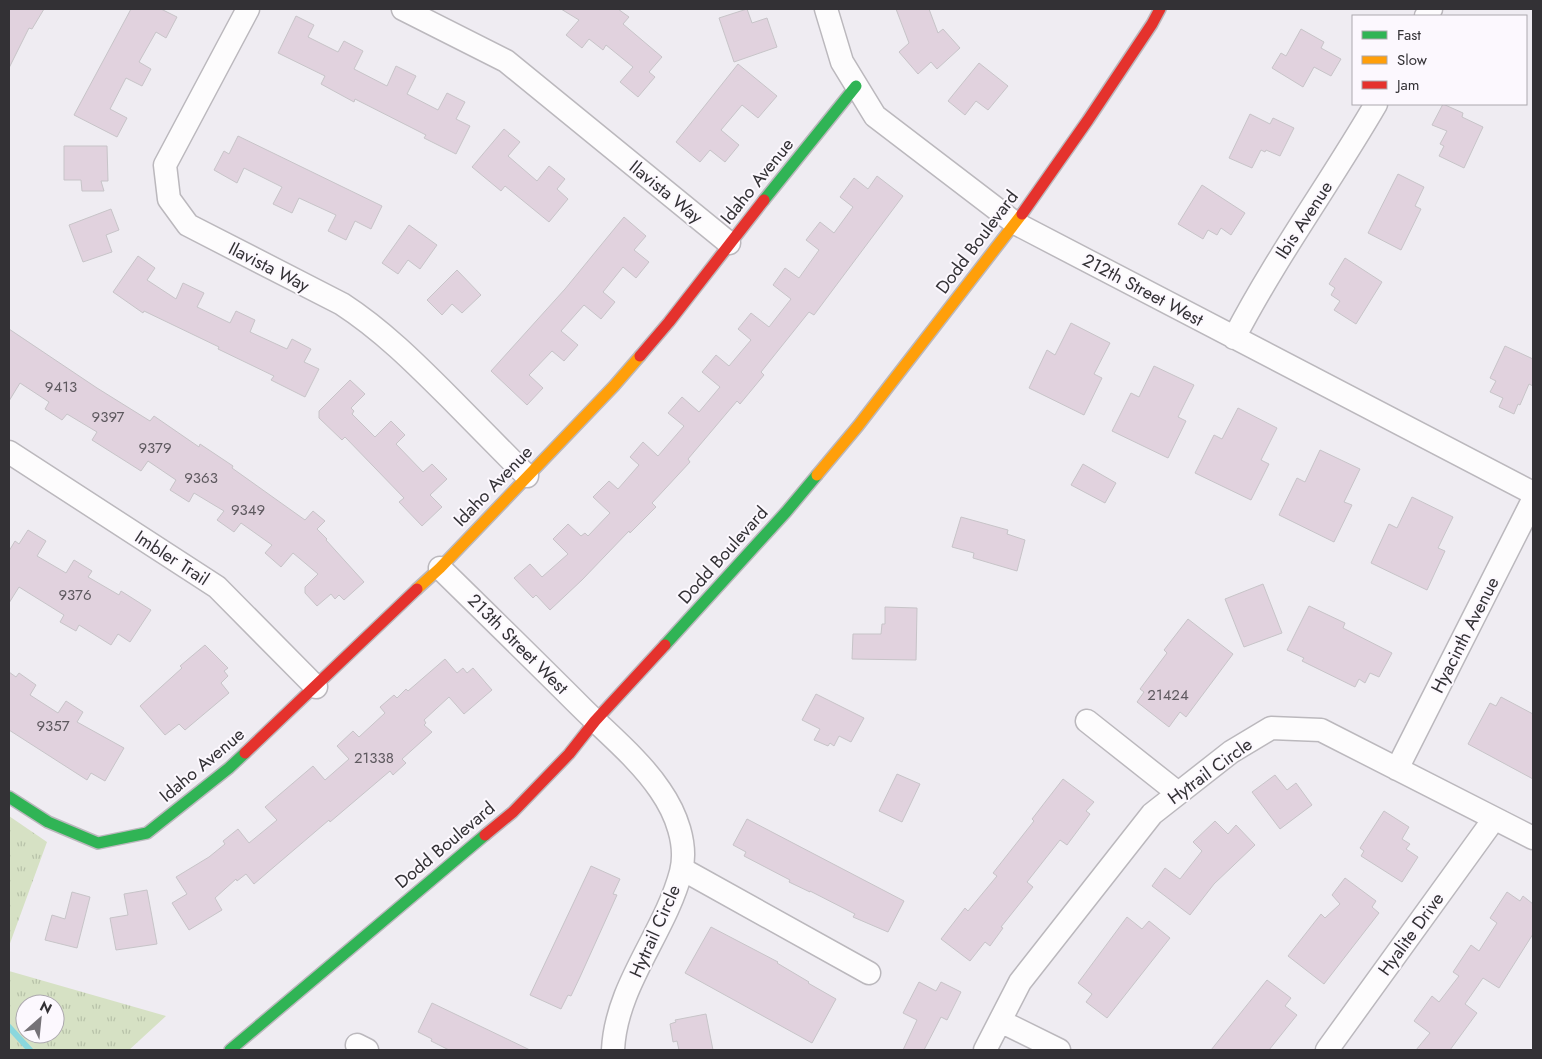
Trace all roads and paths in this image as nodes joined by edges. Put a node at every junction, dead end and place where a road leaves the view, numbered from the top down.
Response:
1 (248, 9) edge
2 (404, 9) edge
3 (826, 9) edge
4 (1160, 9) edge
5 (856, 86) junction
6 (1375, 105) edge
7 (1015, 223) junction
8 (729, 243) junction
9 (1234, 338) junction
10 (9, 452) edge
11 (527, 476) junction
12 (1533, 493) edge
13 (1533, 500) edge
14 (440, 568) junction
15 (316, 687) junction
16 (595, 721) junction
17 (1088, 721) dead end
18 (1397, 769) junction
19 (1178, 793) junction
20 (9, 797) edge
21 (1494, 819) junction
22 (1533, 838) edge
23 (682, 869) junction
24 (869, 973) dead end
25 (1000, 1021) junction
26 (230, 1050) edge
27 (613, 1050) edge
28 (985, 1050) edge
29 (1059, 1050) edge
30 (1327, 1050) edge

1 - 11 street, Ilavista Way
2 - 8 street, Ilavista Way
3 - 5 street, 212th Street West
4 - 7 main road, Dodd Boulevard
5 - 7 street, 212th Street West
5 - 8 main road, Idaho Avenue
6 - 9 street, Ibis Avenue
7 - 9 street, 212th Street West
7 - 16 main road, Dodd Boulevard
8 - 11 main road, Idaho Avenue
9 - 12 street, 212th Street West
10 - 15 street, Imbler Trail
11 - 14 main road, Idaho Avenue
13 - 18 street, Hyacinth Avenue
14 - 15 main road, Idaho Avenue
14 - 16 street, 213th Street West
15 - 20 main road, Idaho Avenue
16 - 23 street, Hytrail Circle
16 - 26 main road, Dodd Boulevard
17 - 19 street
18 - 19 street, Hytrail Circle
18 - 21 street, Hytrail Circle
19 - 25 street, Hytrail Circle
21 - 22 street, Hytrail Circle
21 - 30 street, Hyalite Drive
23 - 24 street
23 - 27 street, Hytrail Circle
25 - 28 street, Hytrail Circle
25 - 29 street

